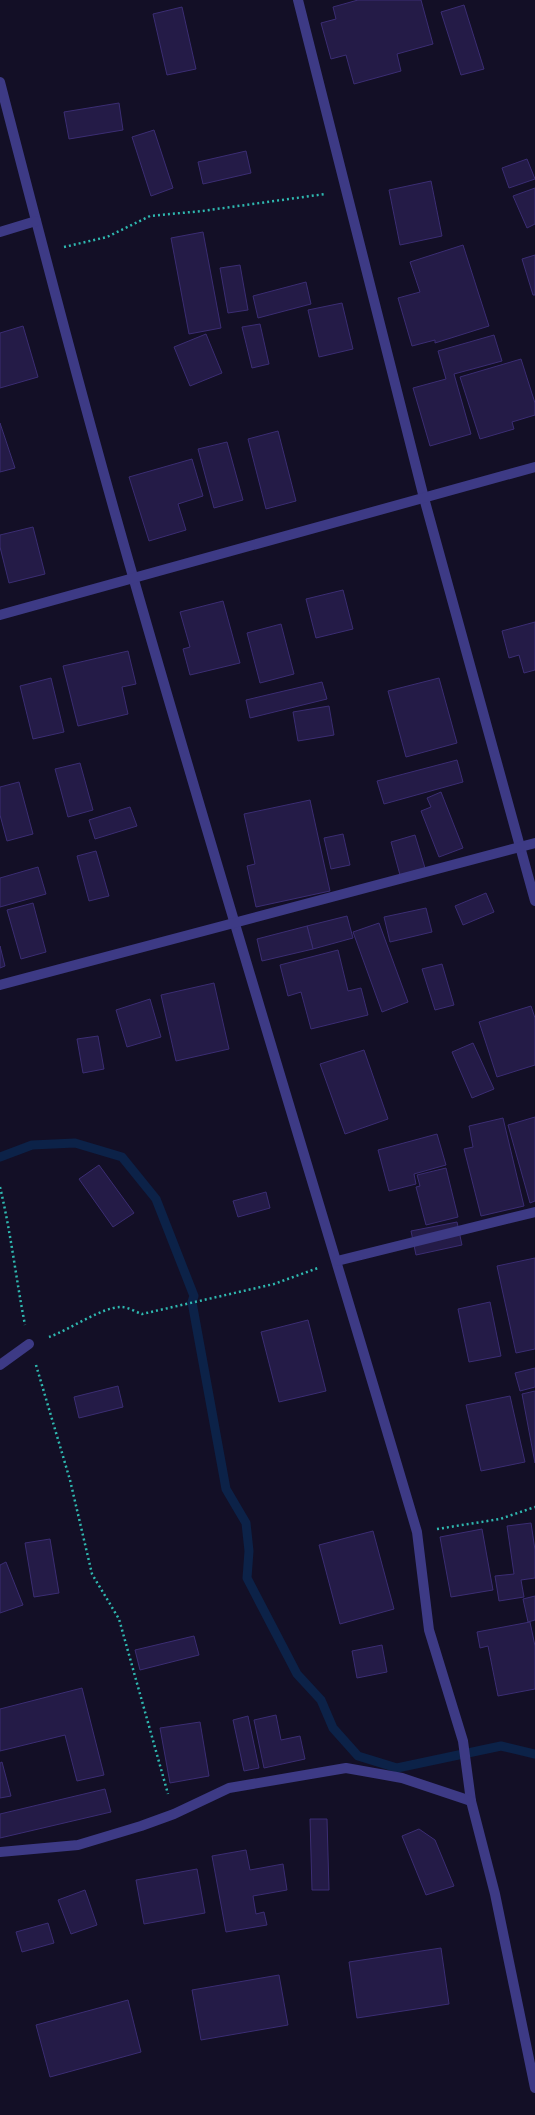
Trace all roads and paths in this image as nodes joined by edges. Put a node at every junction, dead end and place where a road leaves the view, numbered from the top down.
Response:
1 (298, 0) edge
2 (0, 82) edge
3 (348, 192) junction
4 (36, 221) junction
5 (0, 232) edge
6 (44, 251) junction
7 (535, 467) edge
8 (424, 498) junction
9 (133, 578) junction
10 (0, 615) edge
11 (535, 843) edge
12 (520, 847) junction
13 (535, 901) edge
14 (234, 923) junction
15 (0, 985) edge
16 (0, 1187) edge
17 (535, 1212) edge
18 (337, 1261) junction
19 (29, 1344) junction
20 (0, 1365) edge
21 (535, 1507) edge
22 (417, 1532) junction
23 (471, 1801) junction
24 (174, 1814) junction
25 (0, 1852) edge
26 (535, 2088) edge

1 - 3 street
2 - 4 street
3 - 6 path
3 - 8 street
4 - 5 street
4 - 6 street
6 - 9 street
7 - 8 street
8 - 9 street
8 - 12 street
9 - 10 street
9 - 14 street
11 - 12 street
12 - 13 street
12 - 14 street
14 - 15 street
14 - 18 street
16 - 19 path
17 - 18 street
18 - 19 path
18 - 22 street
19 - 20 street
19 - 24 path
21 - 22 path
22 - 23 street
23 - 24 street
23 - 26 street
24 - 25 street

